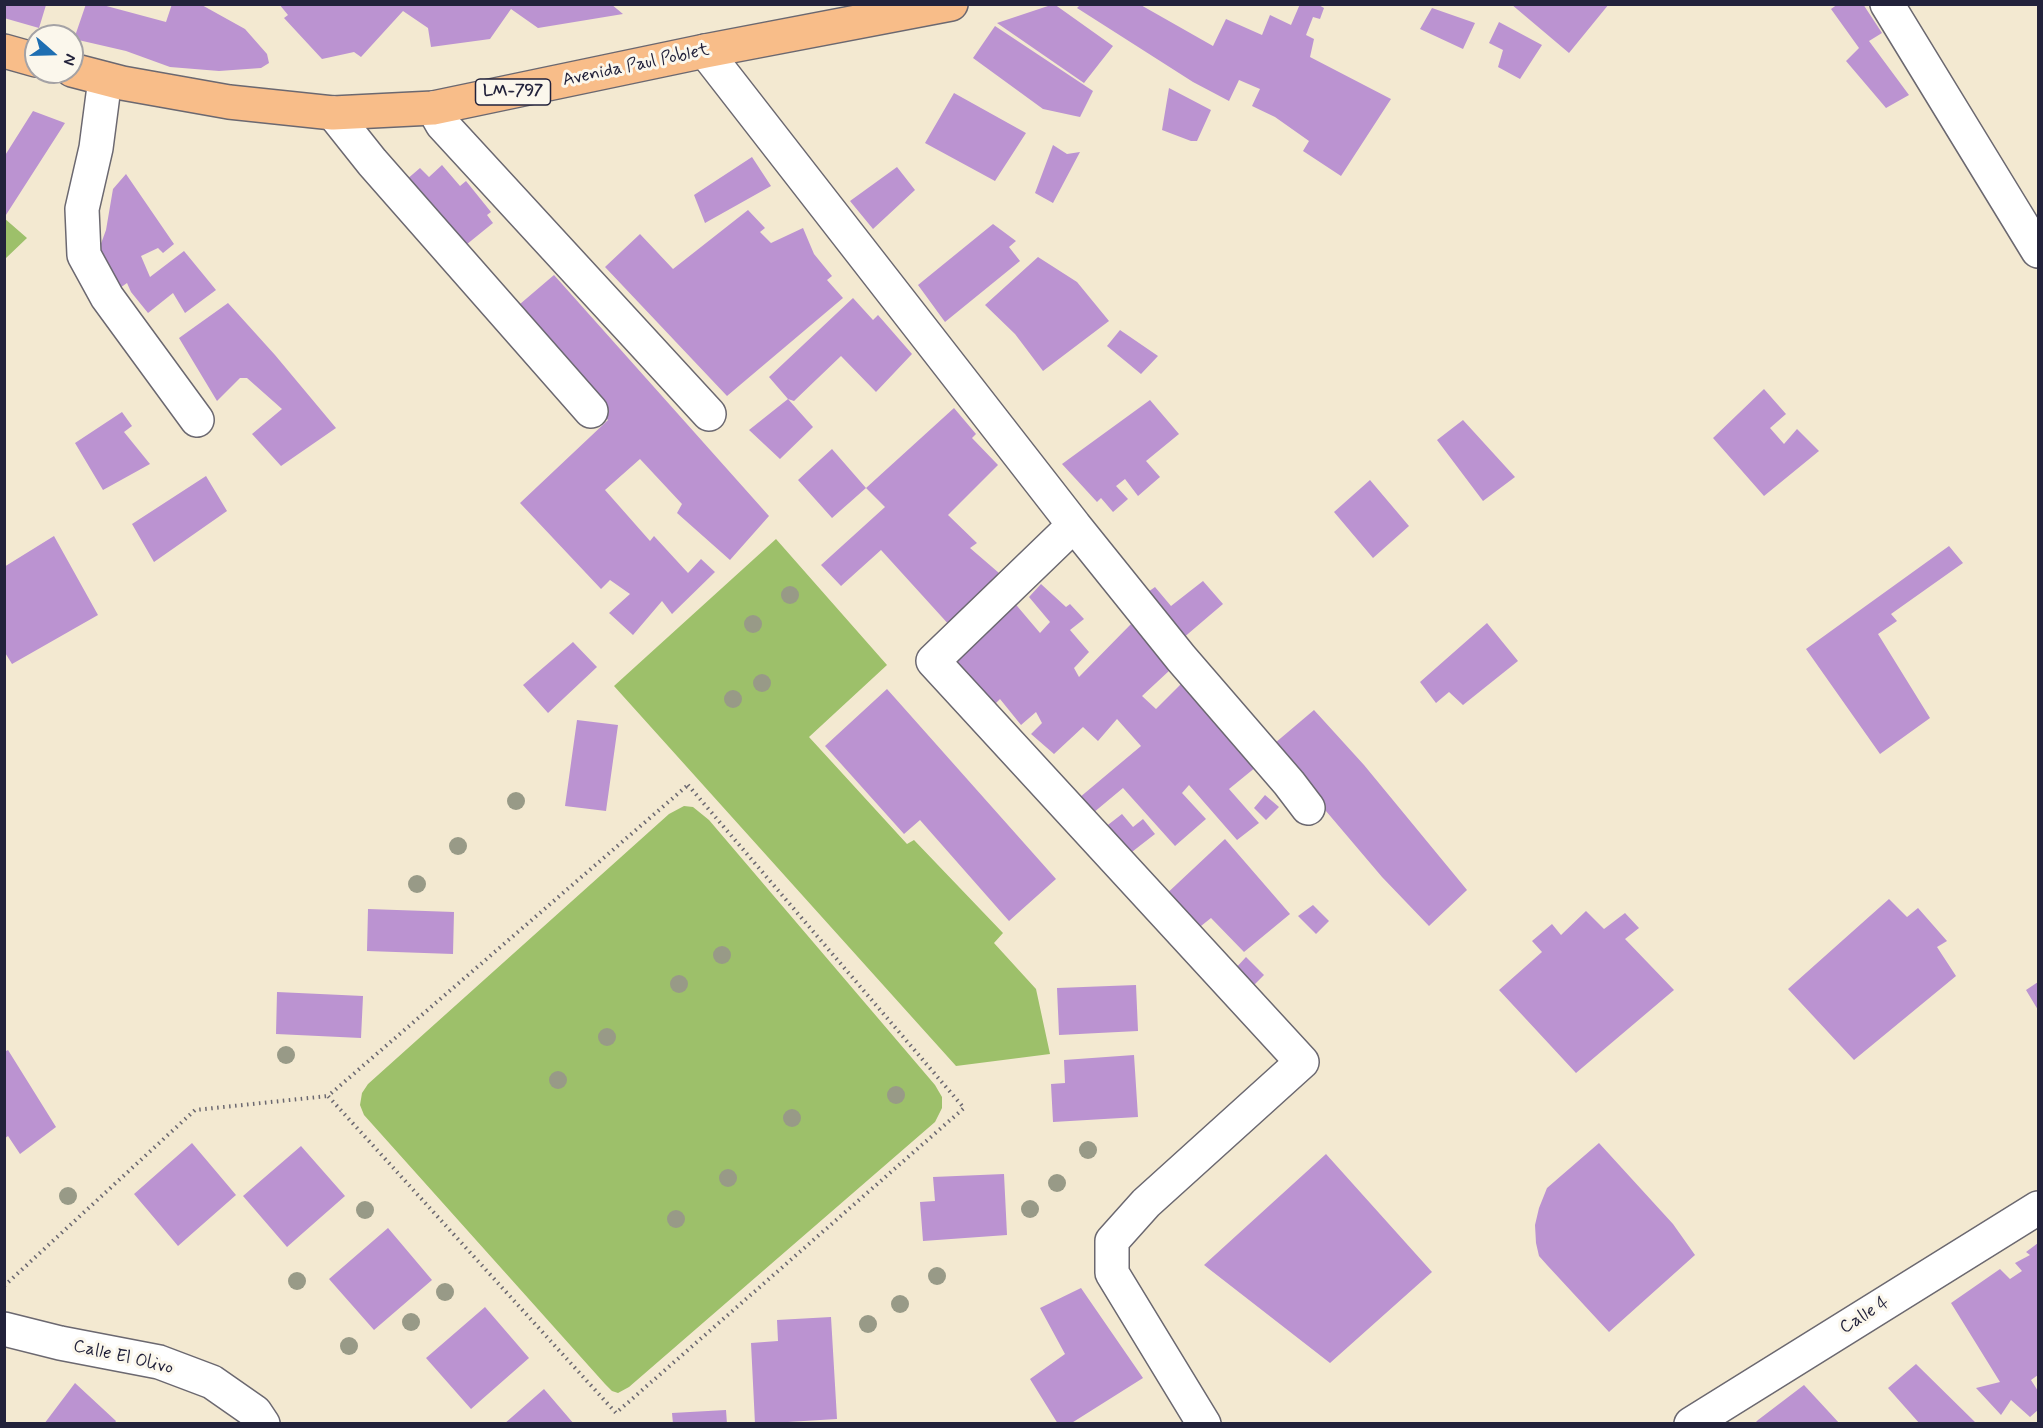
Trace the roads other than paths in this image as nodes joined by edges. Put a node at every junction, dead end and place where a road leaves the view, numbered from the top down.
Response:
1 (951, 4) edge
2 (1887, 4) edge
3 (4, 51) edge
4 (705, 51) junction
5 (24, 57) edge
6 (84, 73) edge
7 (105, 79) junction
8 (433, 108) junction
9 (333, 113) junction
10 (2038, 251) edge
11 (591, 411) dead end
12 (709, 414) dead end
13 (196, 420) dead end
14 (1074, 525) junction
15 (1308, 808) dead end
16 (2038, 1209) edge
17 (4, 1329) edge
18 (263, 1424) edge
19 (1204, 1424) edge
20 (1691, 1424) edge

1 - 4 main road, Avenida Paul Poblet / LM-797
2 - 10 street
3 - 5 main road
4 - 8 main road, Avenida Paul Poblet / LM-797
4 - 14 street
6 - 7 main road, Avenida Paul Poblet / LM-797
7 - 9 main road, Avenida Paul Poblet / LM-797
7 - 13 street
8 - 9 main road, Avenida Paul Poblet / LM-797
8 - 12 street
9 - 11 street
14 - 15 street
14 - 19 street
16 - 20 street, Calle 4
17 - 18 street, Calle El Olivo

